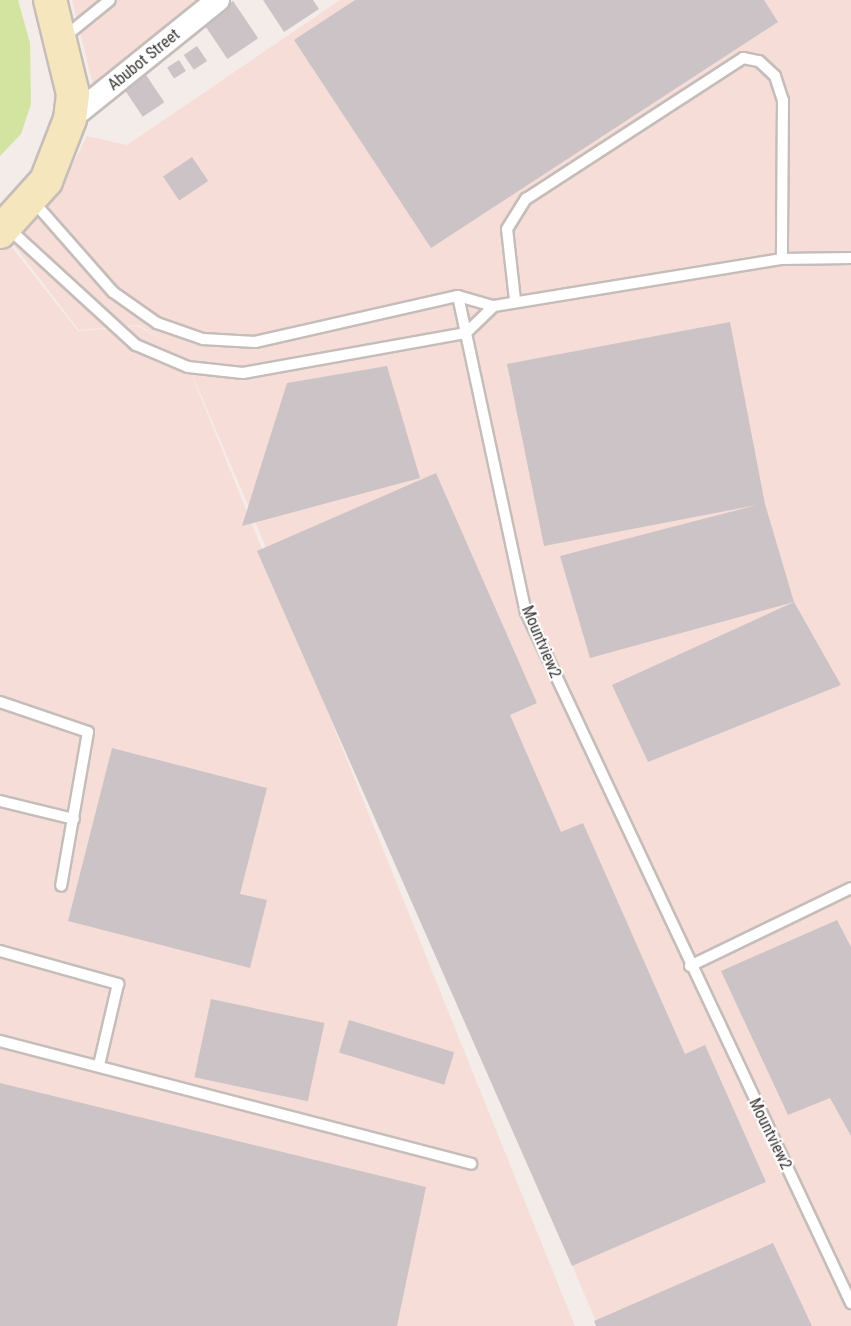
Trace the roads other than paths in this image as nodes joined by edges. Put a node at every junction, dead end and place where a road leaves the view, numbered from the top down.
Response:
1 (50, 0) edge
2 (110, 0) edge
3 (218, 0) edge
4 (60, 40) junction
5 (70, 119) junction
6 (32, 200) junction
7 (3, 229) edge
8 (851, 258) edge
9 (782, 259) junction
10 (458, 296) junction
11 (514, 300) junction
12 (494, 306) junction
13 (466, 333) junction
14 (0, 702) edge
15 (0, 801) edge
16 (74, 819) junction
17 (61, 885) dead end
18 (851, 888) edge
19 (0, 951) edge
20 (690, 966) junction
21 (0, 1041) edge
22 (99, 1065) junction
23 (471, 1164) dead end
24 (851, 1303) edge

1 - 4 main road
2 - 4 lane
3 - 5 street, Abubot Street
4 - 5 main road
5 - 6 main road
6 - 7 main road
6 - 10 lane
7 - 13 lane
8 - 9 lane
9 - 11 lane
9 - 11 lane
10 - 12 lane
10 - 13 lane, Mountview2
11 - 12 lane
12 - 13 lane
13 - 20 lane, Mountview2
14 - 16 lane
15 - 16 lane
16 - 17 lane
18 - 20 lane
19 - 22 lane
20 - 24 lane, Mountview2
21 - 22 lane
22 - 23 lane

